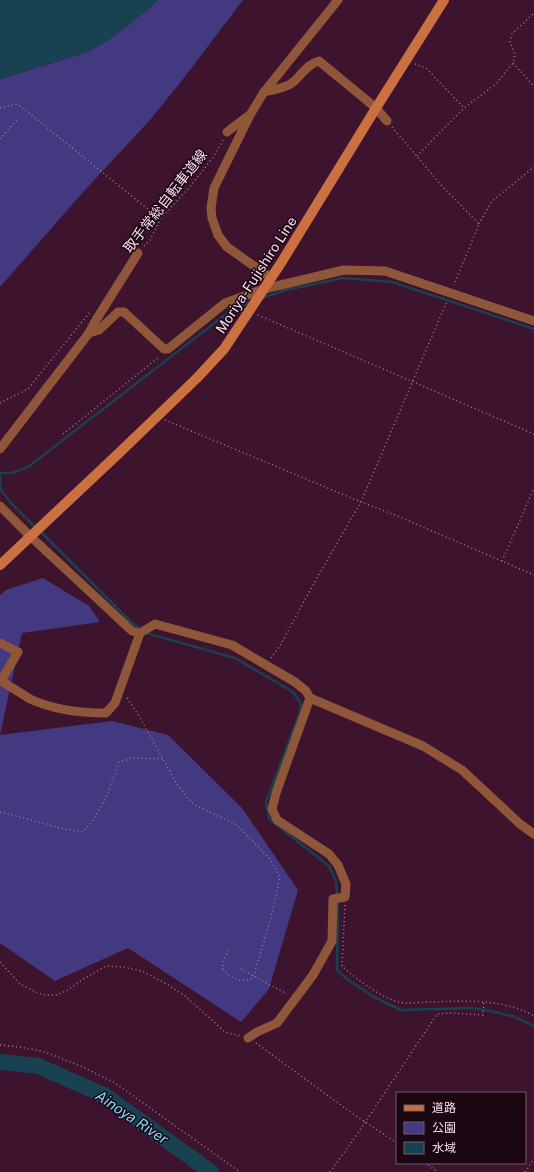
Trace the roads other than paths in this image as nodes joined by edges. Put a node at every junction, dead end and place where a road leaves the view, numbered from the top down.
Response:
1 (338, 0) edge
2 (444, 0) edge
3 (264, 92) junction
4 (376, 108) junction
5 (250, 116) junction
6 (387, 121) road end
7 (227, 132) road end
8 (138, 253) road end
9 (271, 278) junction
10 (263, 290) junction
11 (534, 321) edge
12 (89, 333) junction
13 (0, 449) edge
14 (0, 506) edge
15 (35, 531) junction
16 (0, 565) edge
17 (140, 633) junction
18 (0, 643) edge
19 (310, 698) junction
20 (534, 834) edge
21 (248, 1038) road end

1 - 3 street
2 - 4 main road, Moriya-Fujishiro Line
3 - 4 street
3 - 5 street
4 - 6 street
4 - 9 main road, Moriya-Fujishiro Line
5 - 7 street
5 - 9 street
8 - 12 street
9 - 10 main road, Moriya-Fujishiro Line
10 - 11 street
10 - 12 street
10 - 15 main road, Moriya-Fujishiro Line
12 - 13 street
14 - 15 street
15 - 16 main road
15 - 17 street
17 - 18 street
17 - 19 street
19 - 20 street
19 - 21 street

